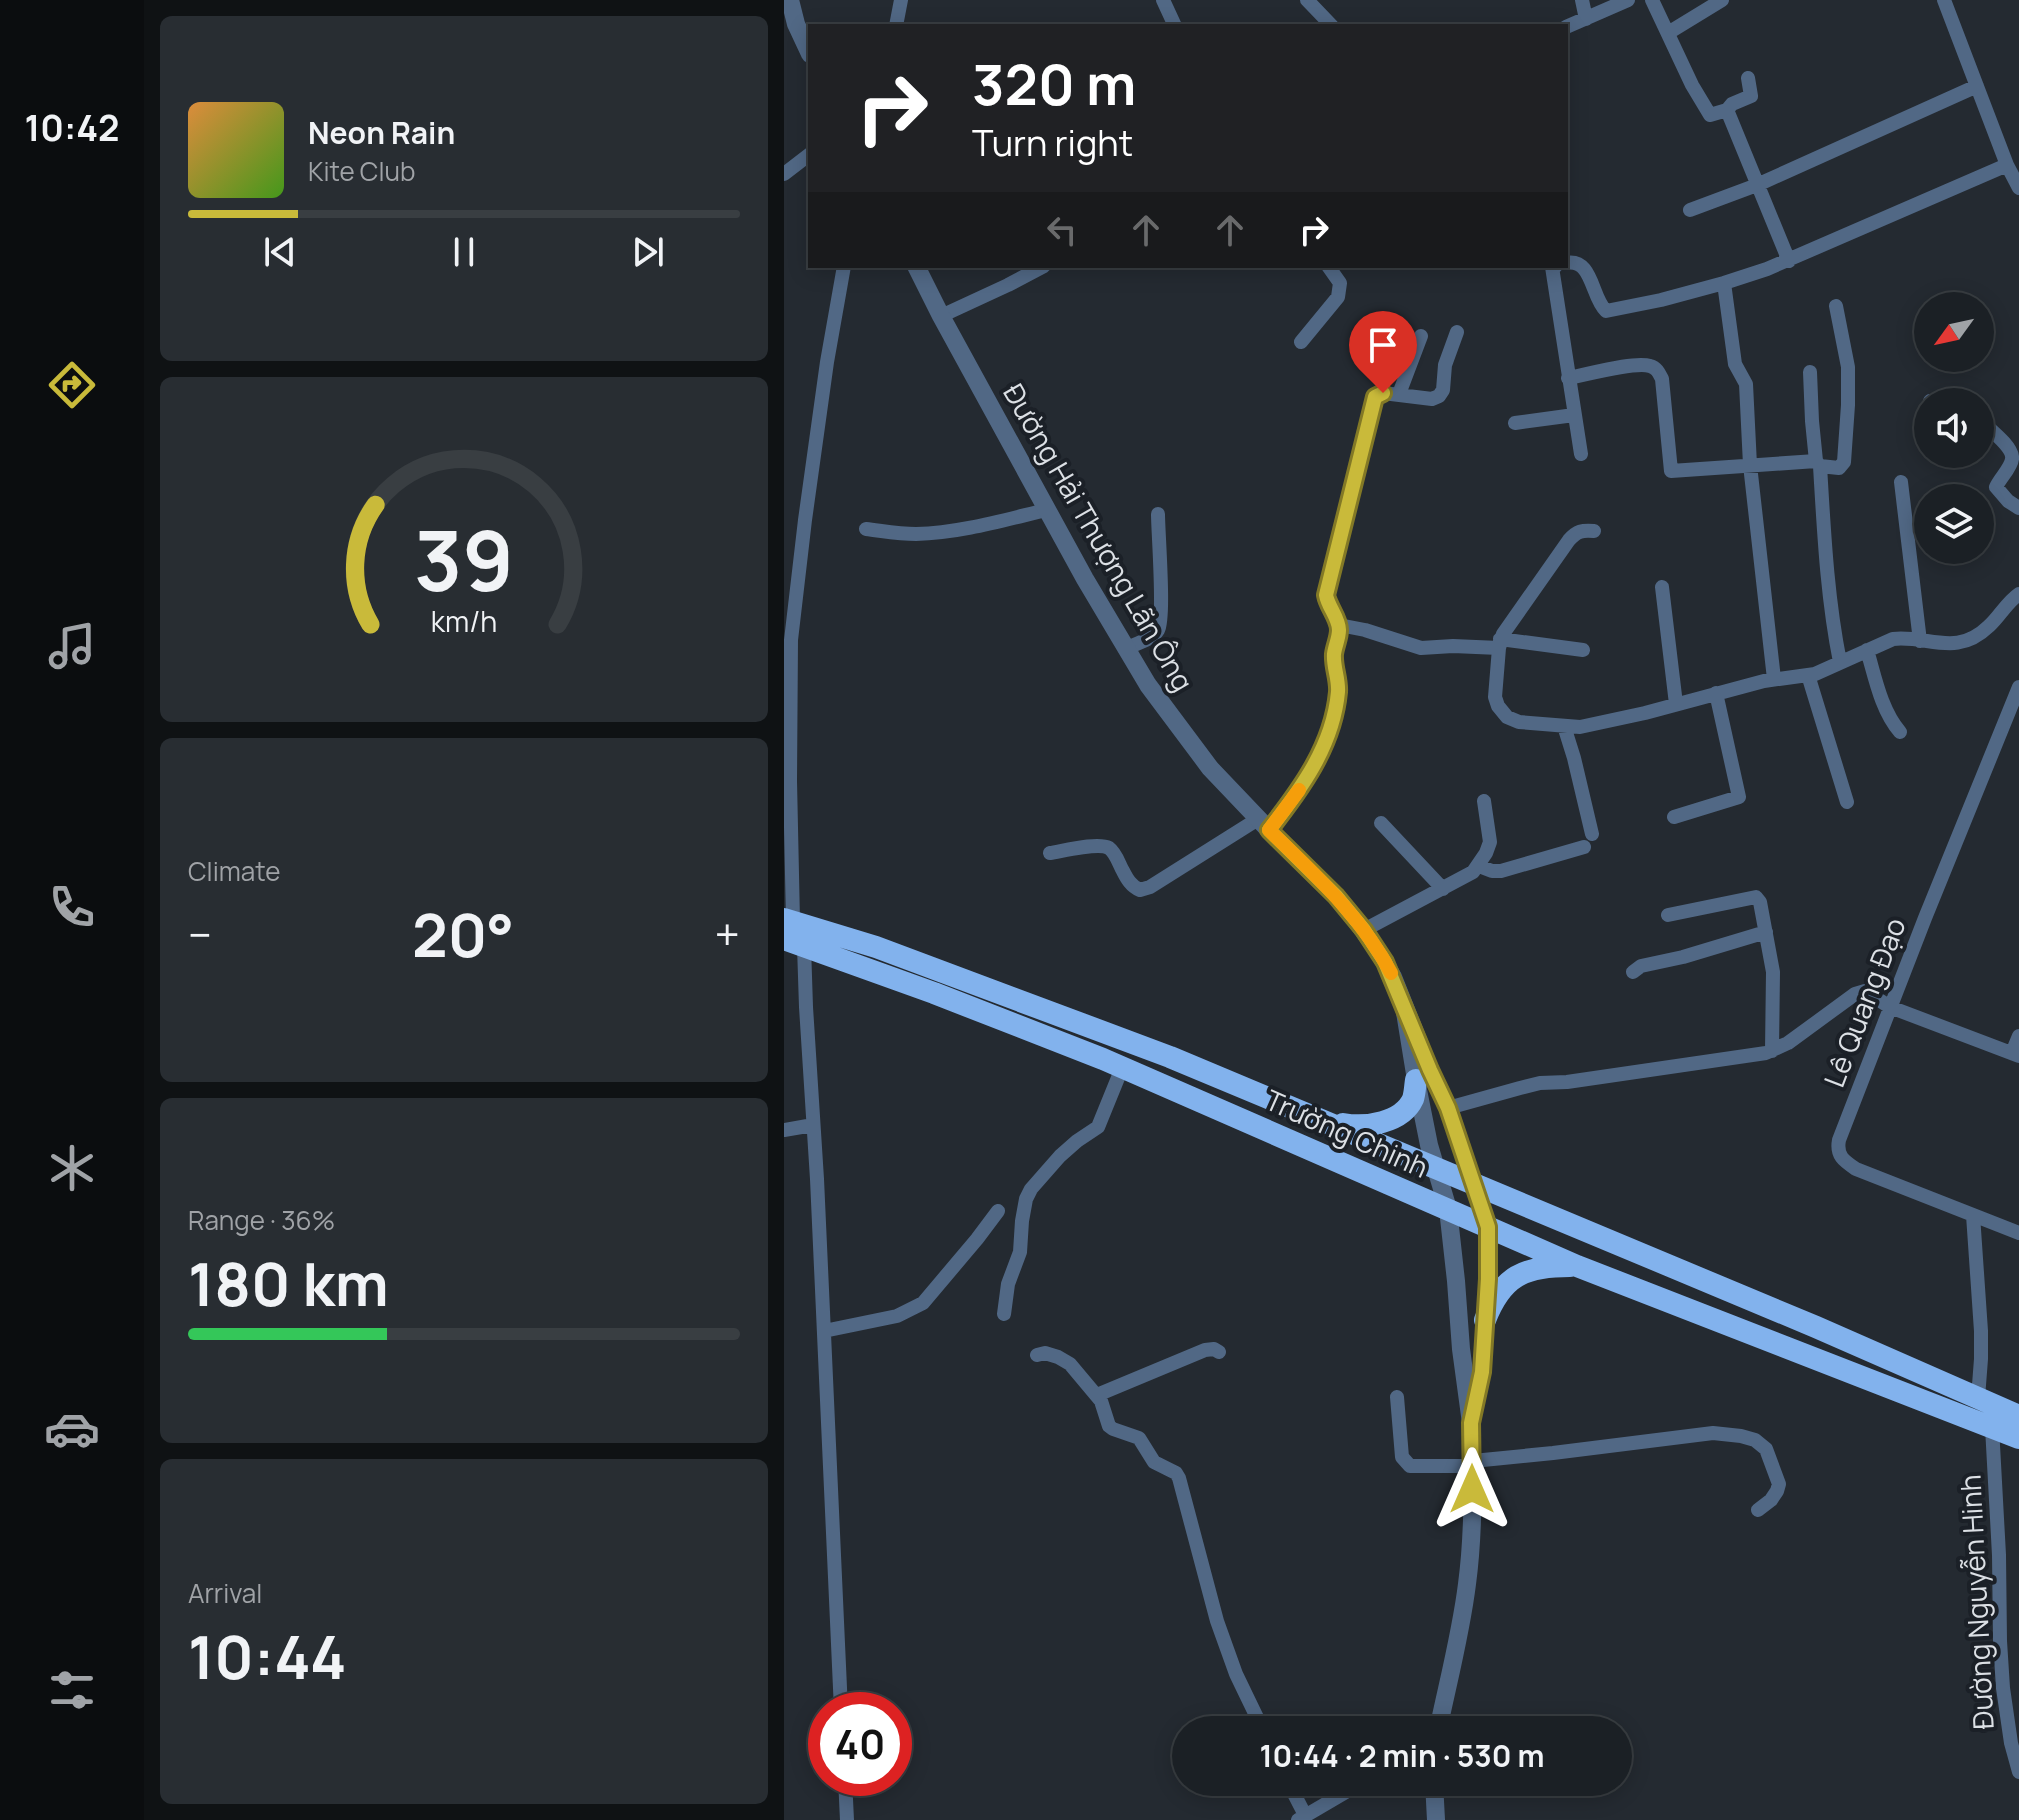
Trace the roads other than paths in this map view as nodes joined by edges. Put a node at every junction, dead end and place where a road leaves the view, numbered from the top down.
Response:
1 (790, 0) edge
2 (901, 0) edge
3 (1163, 0) edge
4 (1307, 0) edge
5 (1582, 0) edge
6 (1628, 0) edge
7 (1652, 0) edge
8 (1722, 0) edge
9 (1944, 0) edge
10 (1586, 19) junction
11 (896, 24) edge
12 (1174, 24) edge
13 (1330, 24) edge
14 (1568, 26) edge
15 (1668, 33) junction
16 (808, 50) edge
17 (1748, 78) dead end
18 (1977, 86) junction
19 (1727, 110) junction
20 (808, 156) edge
21 (2007, 165) junction
22 (784, 174) edge
23 (1757, 185) junction
24 (2019, 188) edge
25 (1690, 210) dead end
26 (1789, 261) junction
27 (1568, 264) edge
28 (844, 268) edge
29 (917, 268) edge
30 (1040, 268) edge
31 (1329, 268) edge
32 (1556, 268) edge
33 (1724, 283) junction
34 (1836, 306) dead end
35 (941, 316) junction
36 (1457, 332) dead end
37 (1421, 336) dead end
38 (1301, 342) dead end
39 (1810, 372) dead end
40 (1568, 378) junction
41 (1399, 394) junction
42 (1574, 415) junction
43 (1515, 423) dead end
44 (1994, 434) edge
45 (1581, 454) dead end
46 (1818, 464) junction
47 (1750, 465) junction
48 (1901, 482) dead end
49 (2019, 508) edge
50 (1046, 510) junction
51 (1158, 514) dead end
52 (866, 529) dead end
53 (1594, 531) dead end
54 (1662, 587) dead end
55 (2019, 594) edge
56 (1339, 625) junction
57 (1920, 641) junction
58 (1500, 644) junction
59 (1125, 649) junction
60 (1583, 650) dead end
61 (1867, 650) junction
62 (1840, 662) junction
63 (1808, 675) junction
64 (1774, 679) junction
65 (2019, 687) edge
66 (1716, 693) junction
67 (1676, 704) junction
68 (1564, 726) junction
69 (1900, 732) dead end
70 (1484, 801) dead end
71 (1847, 802) dead end
72 (1674, 817) dead end
73 (1381, 823) dead end
74 (1264, 825) junction
75 (1050, 853) dead end
76 (1479, 866) junction
77 (1443, 889) junction
78 (1668, 915) dead end
79 (1364, 930) junction
80 (791, 931) edge
81 (1766, 932) junction
82 (1633, 972) dead end
83 (1404, 1006) junction
84 (1890, 1007) junction
85 (2019, 1036) edge
86 (1772, 1051) junction
87 (2016, 1055) edge
88 (1122, 1068) junction
89 (1416, 1080) junction
90 (1448, 1108) junction
91 (1320, 1120) junction
92 (813, 1125) junction
93 (784, 1130) edge
94 (1437, 1169) junction
95 (1474, 1184) junction
96 (1448, 1209) junction
97 (998, 1211) dead end
98 (1973, 1215) junction
99 (1488, 1227) junction
100 (2019, 1233) edge
101 (1577, 1266) junction
102 (1004, 1314) dead end
103 (1485, 1320) junction
104 (824, 1331) junction
105 (1219, 1352) dead end
106 (1037, 1355) dead end
107 (1097, 1395) junction
108 (1397, 1397) dead end
109 (1978, 1398) junction
110 (2019, 1416) edge
111 (1471, 1423) junction
112 (1992, 1427) junction
113 (2019, 1438) edge
114 (1473, 1464) junction
115 (1758, 1510) dead end
116 (840, 1692) edge
117 (1256, 1716) edge
118 (1441, 1716) edge
119 (2019, 1772) edge
120 (846, 1796) edge
121 (1293, 1796) edge
122 (1339, 1796) edge
123 (1435, 1796) edge
124 (1302, 1818) edge
125 (847, 1820) edge
126 (1436, 1820) edge

1 - 16 street
2 - 11 street
3 - 12 street
4 - 13 street
5 - 10 street
6 - 10 street
7 - 15 street
8 - 15 street
9 - 18 street
10 - 14 street
15 - 19 street
17 - 19 street
18 - 21 street
18 - 23 street
19 - 23 street
20 - 22 street
21 - 24 street
21 - 26 street
23 - 25 street
23 - 26 street
26 - 33 street
27 - 33 street
28 - 80 street
29 - 35 street, Đường Hải Thượng Lãn Ông
30 - 35 street
31 - 38 street
32 - 40 street
33 - 47 street
34 - 46 street
35 - 50 street, Đường Hải Thượng Lãn Ông
36 - 41 street
37 - 41 street
39 - 46 street
40 - 42 street
40 - 47 street
41 - 56 street
42 - 43 street
42 - 45 street
44 - 49 street
46 - 47 street
46 - 62 street
47 - 64 street
48 - 57 street
50 - 52 street
50 - 59 street, Đường Hải Thượng Lãn Ông
51 - 59 street
53 - 58 street
54 - 67 street
55 - 57 street
56 - 58 street
56 - 74 street
57 - 61 street
58 - 60 street
58 - 68 street
59 - 74 street, Đường Hải Thượng Lãn Ông
61 - 62 street
61 - 69 street
62 - 63 street
63 - 64 street
63 - 71 street
64 - 66 street
65 - 84 street, Lê Quang Đạo
66 - 67 street
66 - 72 street
67 - 68 street
68 - 76 street
70 - 76 street
73 - 77 street
74 - 75 street
74 - 79 street, Đường Hải Thượng Lãn Ông
76 - 77 street
77 - 79 street
78 - 81 street
79 - 83 street, Đường Hải Thượng Lãn Ông
80 - 88 highway, Trường Chinh
80 - 91 highway, Trường Chinh
80 - 92 street
81 - 82 street
81 - 86 street
83 - 89 street, Đường Hải Thượng Lãn Ông
83 - 90 street, Đường Hải Thượng Lãn Ông
84 - 86 street
84 - 87 street
84 - 98 street, Lê Quang Đạo
85 - 87 street
86 - 90 street
88 - 96 highway, Trường Chinh
88 - 102 street
89 - 91 highway
89 - 94 street, Đường Hải Thượng Lãn Ông
90 - 95 street, Đường Hải Thượng Lãn Ông
91 - 94 highway, Trường Chinh
92 - 93 street
92 - 104 street
94 - 95 highway, Trường Chinh
94 - 96 street, Đường Hải Thượng Lãn Ông
95 - 99 street, Đường Hải Thượng Lãn Ông
95 - 109 highway, Trường Chinh
96 - 99 highway, Trường Chinh
96 - 111 street, Đường Hải Thượng Lãn Ông
97 - 104 street
98 - 100 street, Lê Quang Đạo
98 - 109 street
99 - 101 highway, Trường Chinh
99 - 103 street, Đường Hải Thượng Lãn Ông
101 - 103 highway
101 - 112 highway, Trường Chinh
103 - 111 street, Đường Hải Thượng Lãn Ông
104 - 116 street
105 - 107 street
106 - 107 street
107 - 117 street
108 - 114 street
109 - 110 highway, Trường Chinh
111 - 114 street, Đường Hải Thượng Lãn Ông
112 - 113 highway, Trường Chinh
112 - 119 street, Đường Nguyễn Hinh
114 - 115 street
114 - 118 street, Đường Hải Thượng Lãn Ông
120 - 125 street
121 - 124 street
122 - 124 street
123 - 126 street

